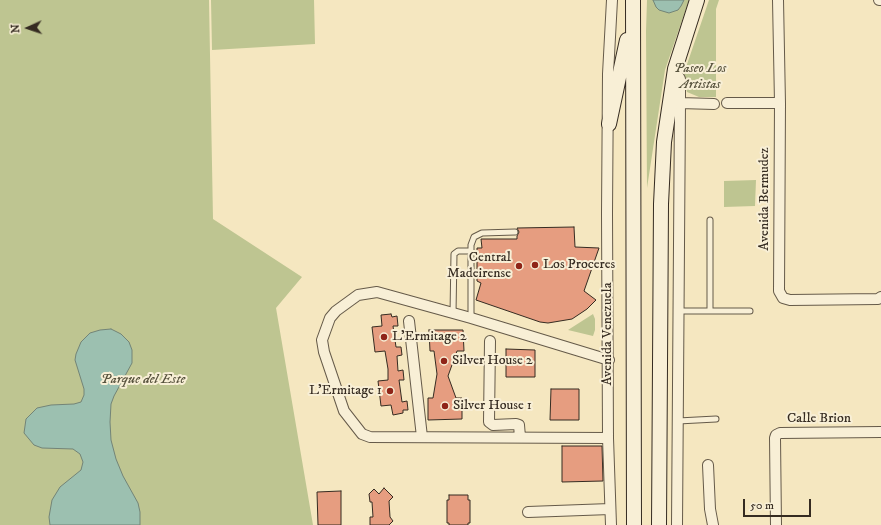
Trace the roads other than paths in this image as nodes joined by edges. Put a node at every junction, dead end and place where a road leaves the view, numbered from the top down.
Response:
1 (612, 0) edge
2 (697, 0) edge
3 (778, 0) edge
4 (633, 6) edge
5 (675, 69) junction
6 (680, 103) junction
7 (727, 103) dead end
8 (780, 103) junction
9 (714, 104) dead end
10 (609, 124) junction
11 (710, 220) dead end
12 (515, 232) dead end
13 (471, 251) junction
14 (881, 297) edge
15 (679, 310) junction
16 (710, 311) junction
17 (750, 311) dead end
18 (454, 313) junction
19 (471, 318) junction
20 (409, 321) dead end
21 (490, 341) dead end
22 (609, 360) junction
23 (716, 419) dead end
24 (678, 421) junction
25 (881, 432) edge
26 (422, 437) junction
27 (520, 437) junction
28 (608, 438) junction
29 (708, 465) dead end
30 (610, 509) junction
31 (528, 512) dead end
32 (611, 525) edge
33 (634, 525) edge
34 (659, 525) edge
35 (677, 525) edge
36 (713, 525) edge
37 (776, 525) edge

1 - 10 street, Avenida Venezuela
2 - 5 street
3 - 8 street, Avenida Bermudez
4 - 10 street
4 - 33 street, Avenida Venezuela
5 - 6 street
5 - 34 street
6 - 9 street
6 - 15 street
7 - 8 street
8 - 14 street, Avenida Bermudez
10 - 22 street, Avenida Venezuela
11 - 16 lane
12 - 13 lane
13 - 18 lane
13 - 19 lane
15 - 16 lane
15 - 24 street
16 - 17 lane
18 - 19 street
18 - 26 street
19 - 22 street
20 - 26 street
21 - 27 street
22 - 28 street, Avenida Venezuela
23 - 24 lane
24 - 35 street
25 - 37 street, Calle Brion
26 - 27 street
27 - 28 street
28 - 30 street, Avenida Venezuela
29 - 36 street
30 - 31 street
30 - 32 street, Avenida Venezuela

